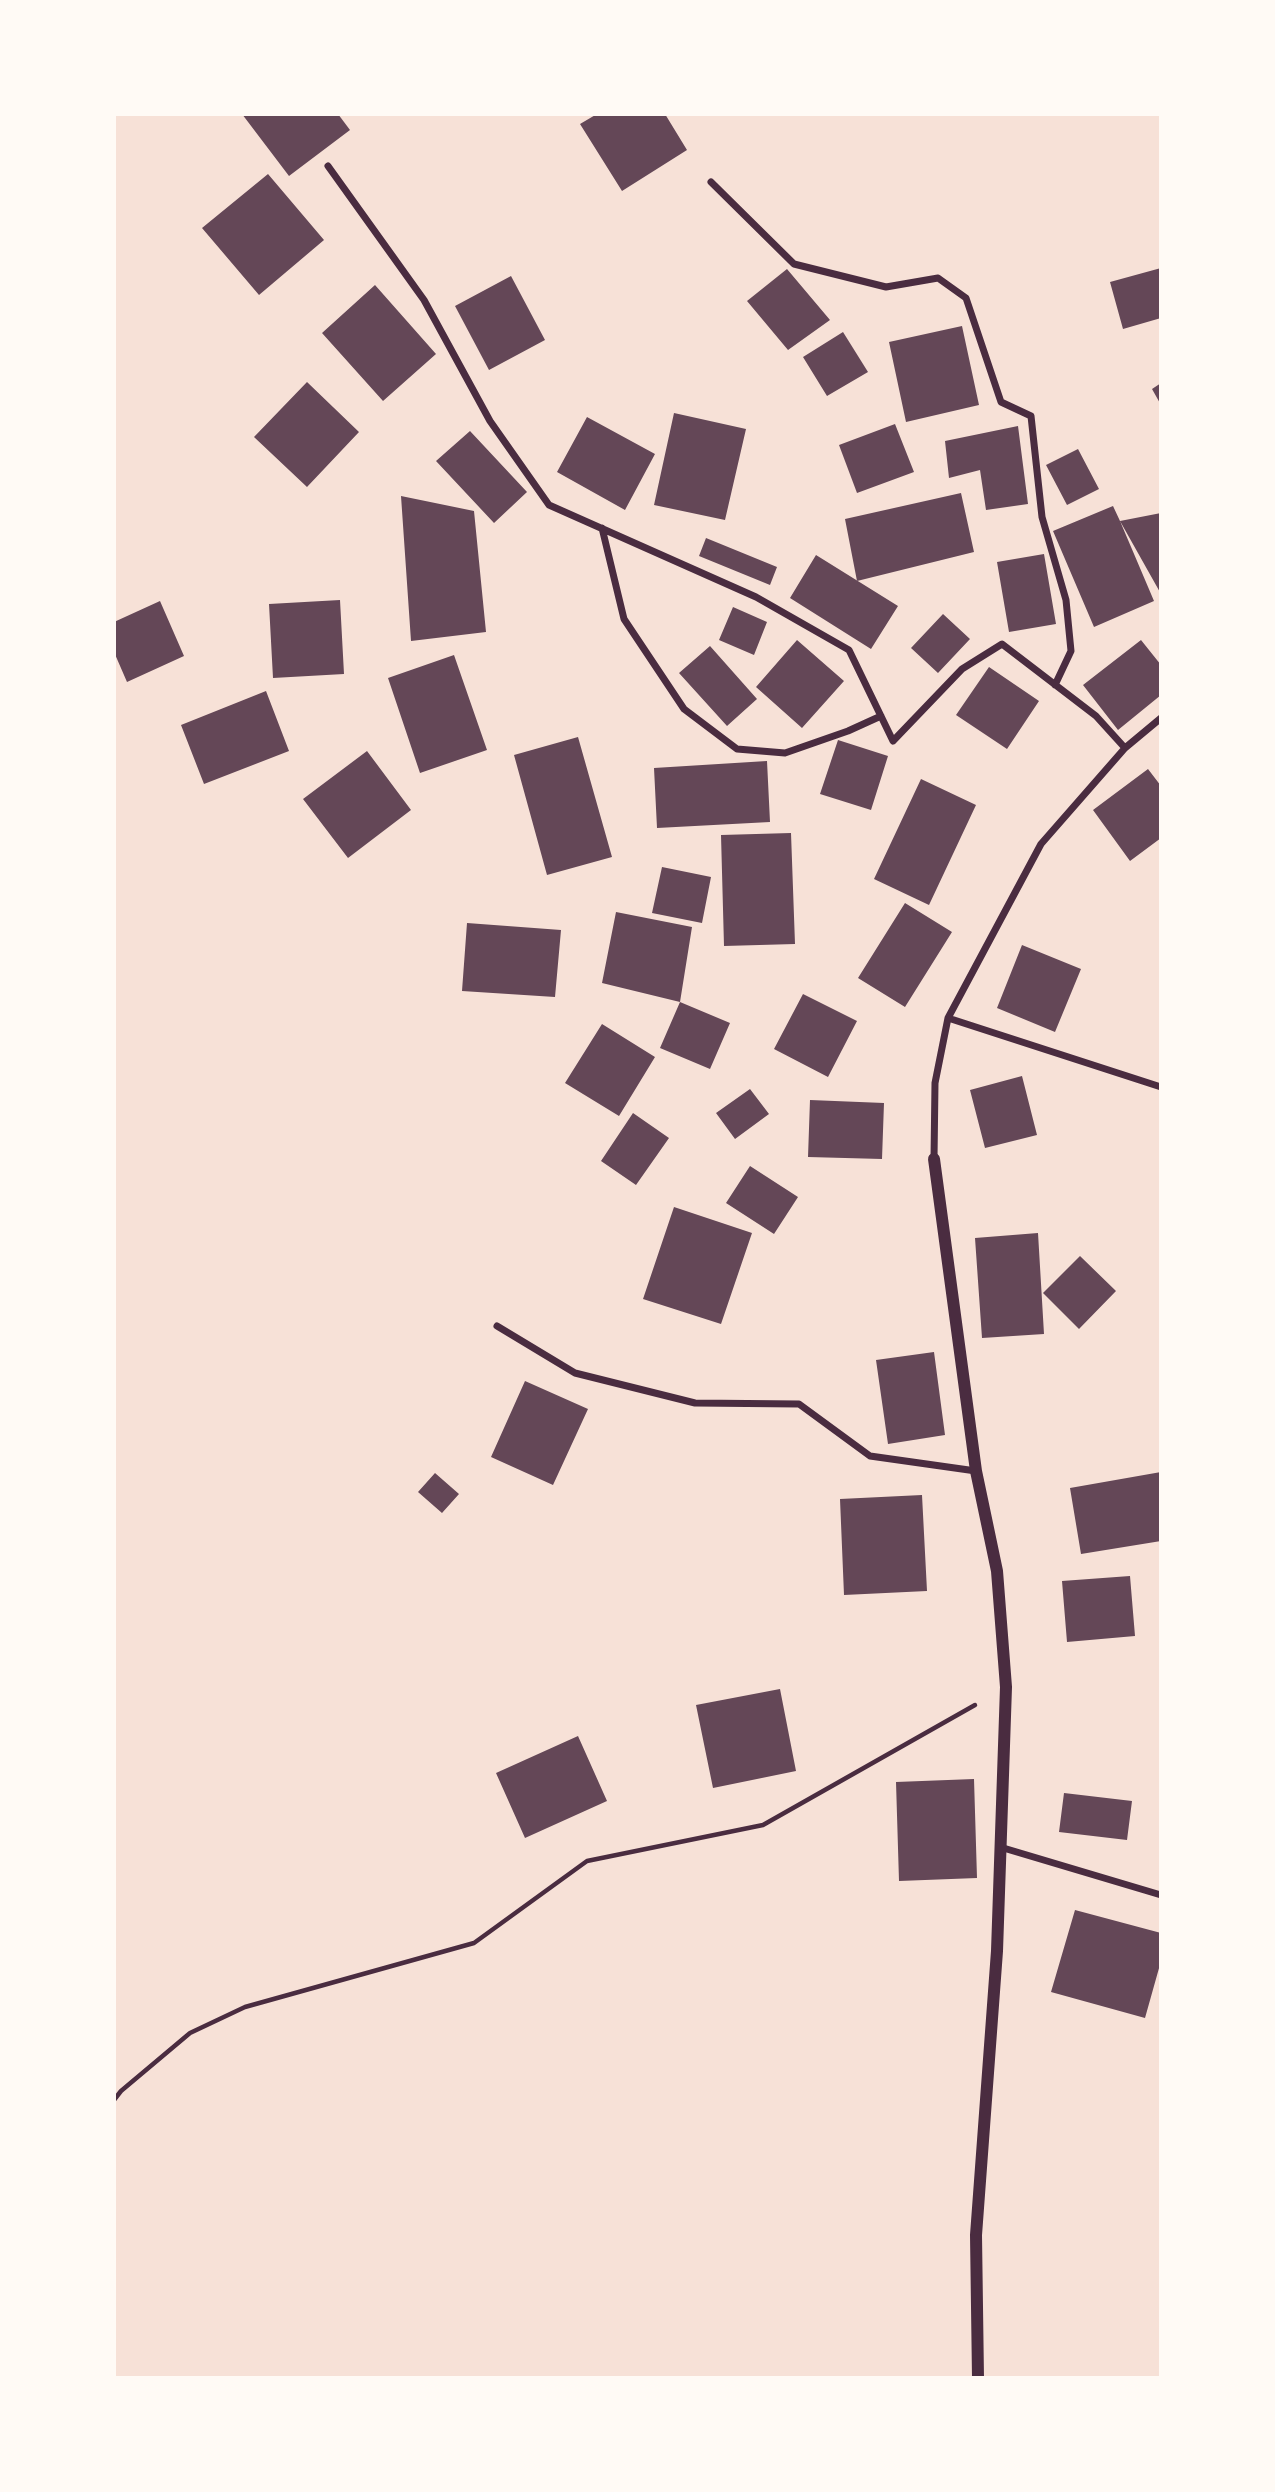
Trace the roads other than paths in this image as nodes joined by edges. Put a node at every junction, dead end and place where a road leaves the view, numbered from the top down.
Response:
1 (328, 166) dead end
2 (711, 182) dead end
3 (602, 528) junction
4 (1055, 685) junction
5 (881, 716) junction
6 (1161, 718) edge
7 (1125, 748) junction
8 (948, 1018) junction
9 (1161, 1087) edge
10 (934, 1159) joint
11 (497, 1326) dead end
12 (976, 1471) junction
13 (1000, 1847) junction
14 (1161, 1895) edge
15 (978, 2378) edge

1 - 3 street
2 - 4 street
3 - 5 street
3 - 5 street
4 - 5 street
4 - 7 street
6 - 7 street
7 - 8 street
8 - 9 street
8 - 10 street
10 - 12 street
11 - 12 street
12 - 13 street
13 - 14 street
13 - 15 street

